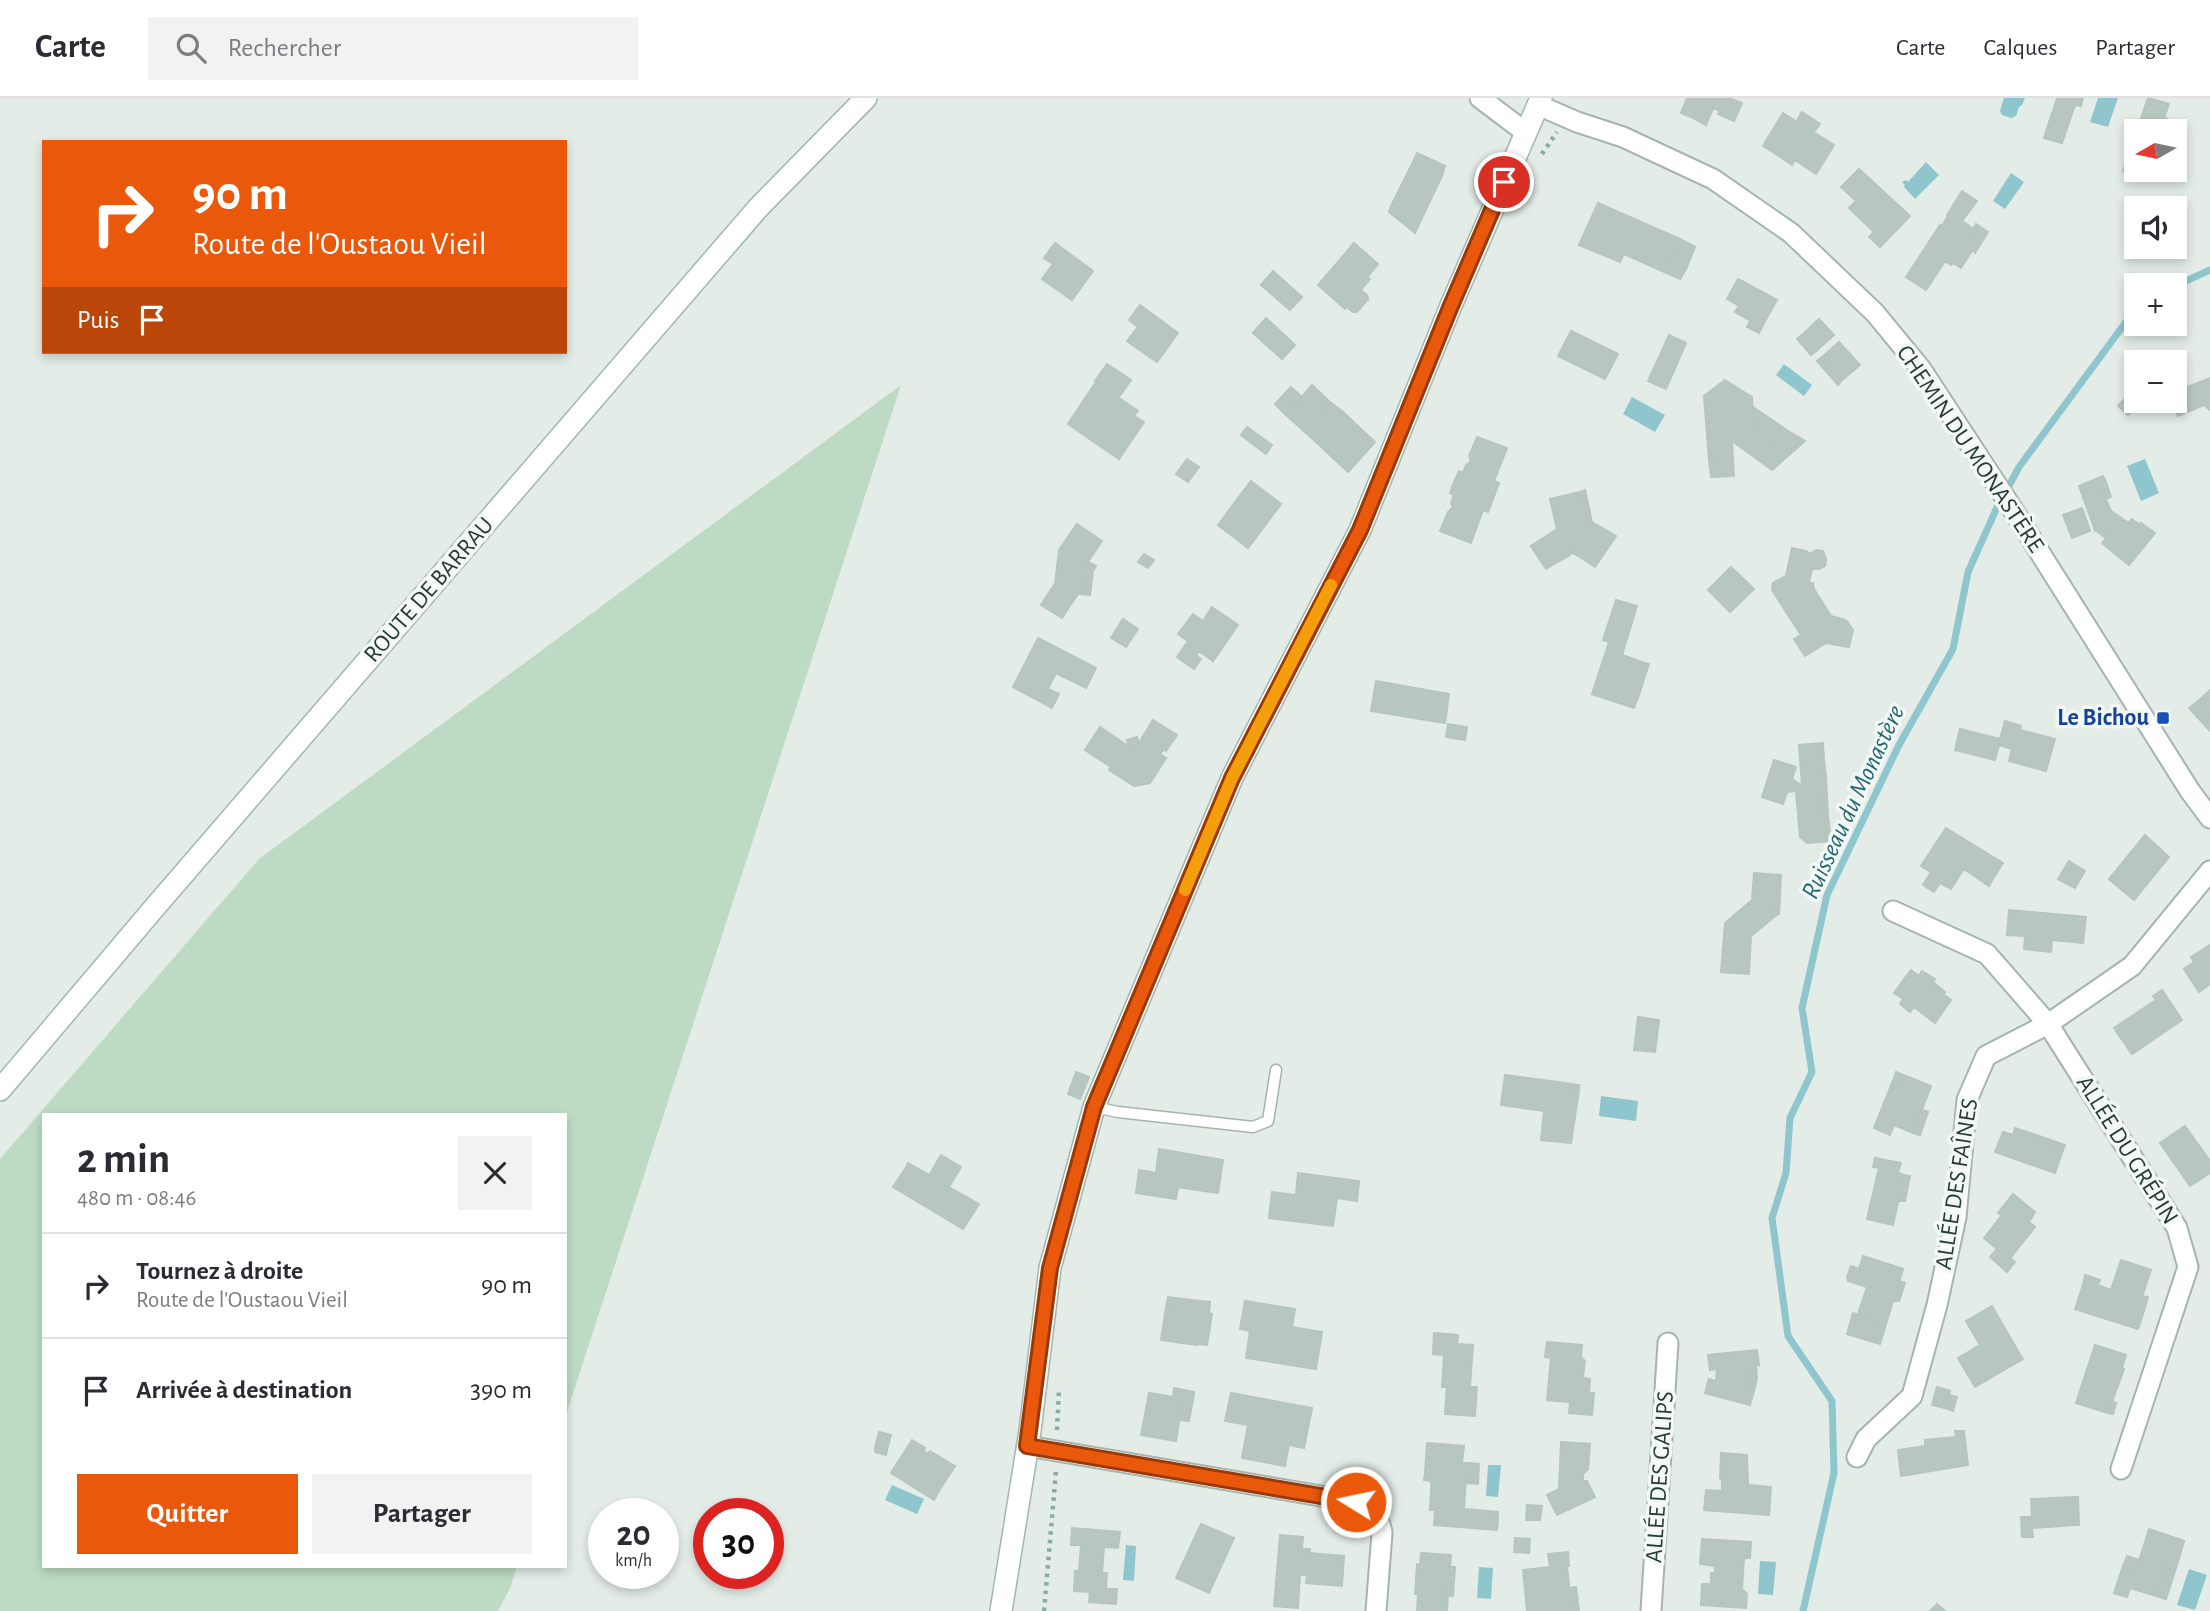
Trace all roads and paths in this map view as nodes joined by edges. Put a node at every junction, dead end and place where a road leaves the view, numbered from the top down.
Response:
1 (866, 98) edge
2 (1480, 98) edge
3 (1540, 102) edge
4 (1562, 116) junction
5 (1525, 132) junction
6 (1540, 158) dead end
7 (2210, 818) edge
8 (2210, 871) edge
9 (1893, 911) dead end
10 (2048, 1024) junction
11 (1276, 1070) dead end
12 (0, 1090) edge
13 (1094, 1107) junction
14 (1668, 1343) dead end
15 (1060, 1380) dead end
16 (1027, 1446) junction
17 (1056, 1451) junction
18 (1857, 1457) dead end
19 (2121, 1469) dead end
20 (1001, 1611) edge
21 (1044, 1611) edge
22 (1376, 1611) edge
23 (1651, 1611) edge

1 - 12 street, ROUTE DE BARRAU
2 - 5 street
3 - 4 street, CHEMIN DU MONASTÈRE
3 - 5 street
4 - 6 path
4 - 7 street, CHEMIN DU MONASTÈRE
5 - 13 street
8 - 10 street, ALLÉE DES FAÎNES
9 - 10 street, ALLÉE DU GRÉPIN
10 - 18 street, ALLÉE DES FAÎNES
10 - 19 street, ALLÉE DU GRÉPIN
11 - 13 lane
13 - 16 street
14 - 23 street, ALLÉE DES GALIPS
15 - 17 path
16 - 17 street
16 - 20 street
17 - 21 path
17 - 22 street

